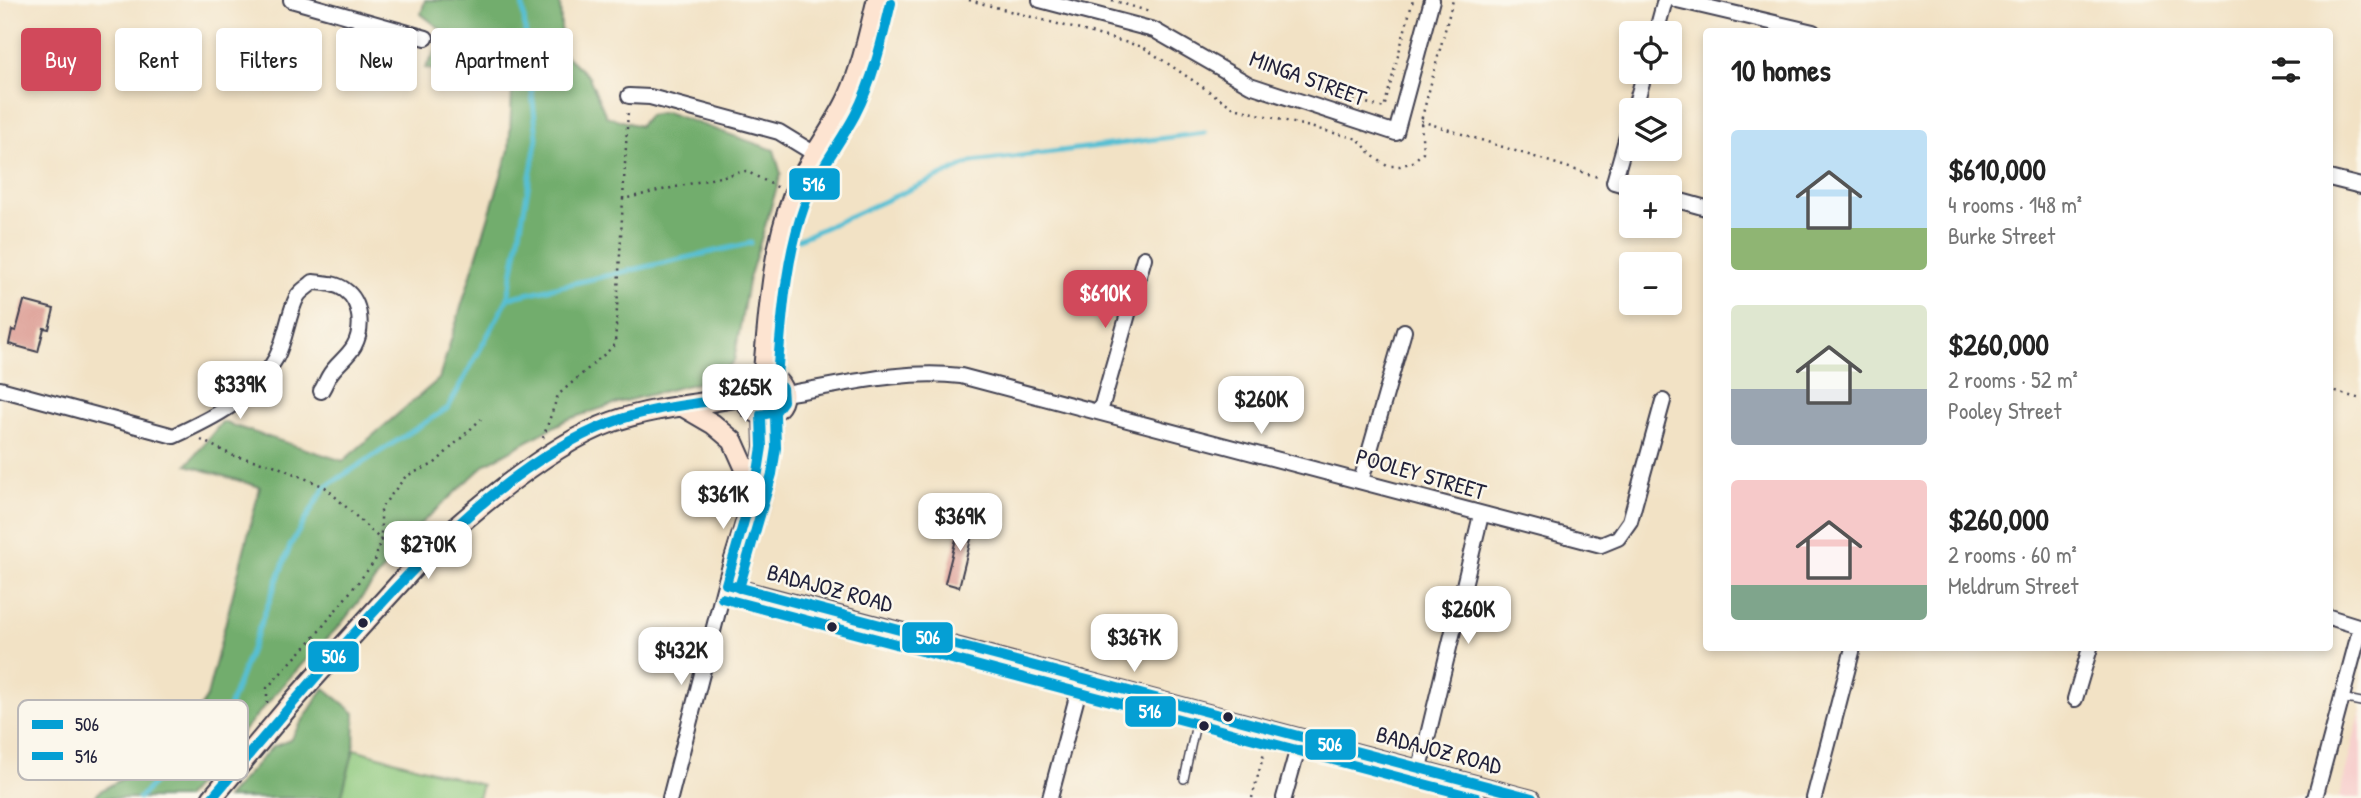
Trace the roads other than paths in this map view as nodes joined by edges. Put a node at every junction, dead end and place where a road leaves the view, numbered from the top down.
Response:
1 (291, 0) edge
2 (877, 0) edge
3 (1040, 0) edge
4 (1432, 0) edge
5 (1665, 0) edge
6 (1677, 0) edge
7 (308, 2) edge
8 (1659, 21) edge
9 (1796, 28) edge
10 (426, 38) dead end
11 (629, 96) road end
12 (814, 154) junction
13 (1620, 161) edge
14 (2333, 179) edge
15 (1619, 183) edge
16 (2361, 186) edge
17 (1682, 201) edge
18 (1703, 207) edge
19 (1144, 257) dead end
20 (1404, 331) dead end
21 (763, 376) junction
22 (0, 389) edge
23 (321, 391) dead end
24 (784, 394) junction
25 (745, 396) junction
26 (1663, 401) dead end
27 (682, 407) junction
28 (1100, 412) junction
29 (761, 415) junction
30 (1361, 481) junction
31 (754, 488) junction
32 (1481, 515) junction
33 (726, 584) junction
34 (2333, 618) edge
35 (2361, 626) edge
36 (1852, 651) edge
37 (2089, 651) edge
38 (1082, 678) junction
39 (2342, 698) junction
40 (2075, 699) dead end
41 (2361, 702) edge
42 (1199, 709) junction
43 (1301, 737) junction
44 (248, 756) edge
45 (1420, 768) junction
46 (1184, 779) dead end
47 (227, 780) edge
48 (1525, 797) edge
49 (212, 798) edge
50 (670, 798) edge
51 (1050, 798) edge
52 (1284, 798) edge
53 (1814, 798) edge
54 (2315, 798) edge

1 - 7 street
2 - 12 street
3 - 4 street, MINGA STREET
5 - 8 street
6 - 9 street
7 - 10 street
11 - 12 street
12 - 21 street
13 - 15 street
14 - 16 street
17 - 18 street
19 - 28 street
20 - 30 street
21 - 24 street
21 - 25 street
22 - 23 street
24 - 28 street, POOLEY STREET
24 - 29 street
25 - 27 street
25 - 29 street
26 - 32 street, POOLEY STREET
27 - 31 street
27 - 44 street
28 - 30 street, POOLEY STREET
29 - 31 street
30 - 32 street, POOLEY STREET
31 - 33 street
32 - 45 street
33 - 38 street, BADAJOZ ROAD
33 - 50 street
34 - 35 street
35 - 39 street
36 - 53 street
37 - 40 street
38 - 42 street, BADAJOZ ROAD
38 - 51 street
39 - 41 lane
39 - 54 street
42 - 43 street, BADAJOZ ROAD
42 - 46 lane
43 - 45 street, BADAJOZ ROAD
43 - 52 street
45 - 48 street, BADAJOZ ROAD
47 - 49 street

